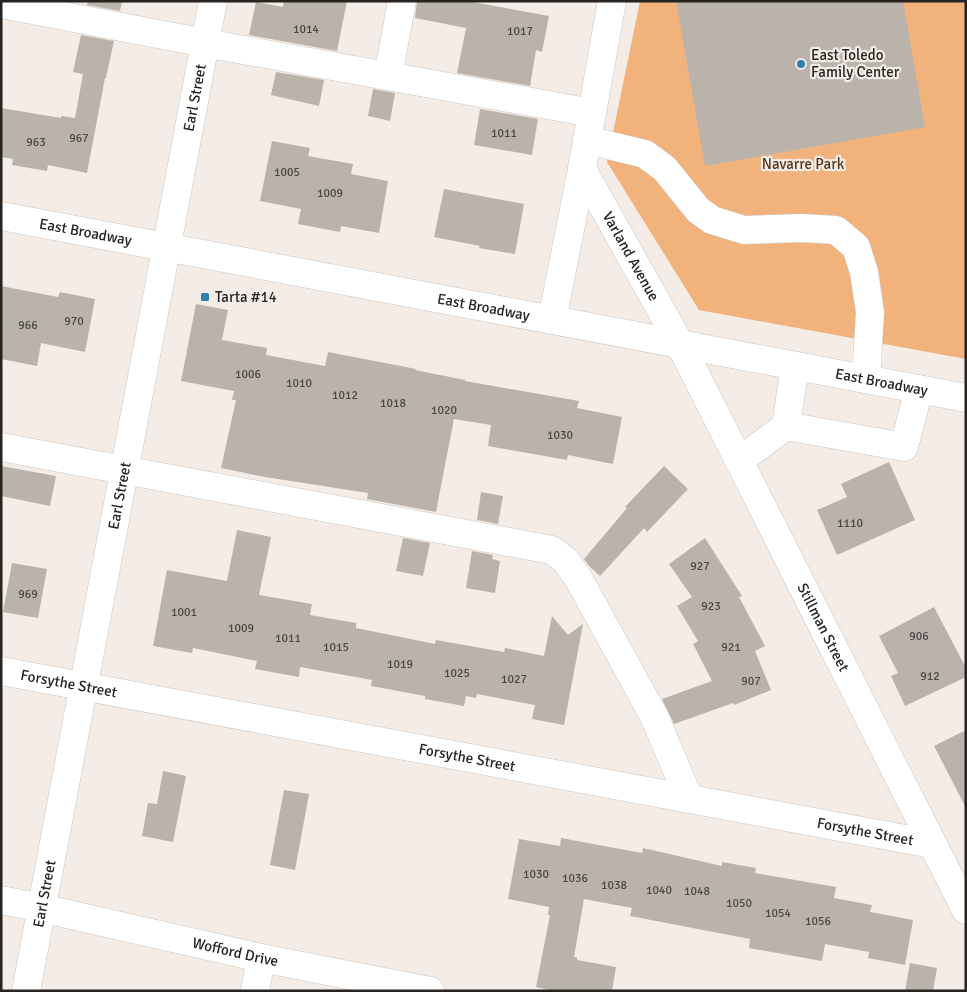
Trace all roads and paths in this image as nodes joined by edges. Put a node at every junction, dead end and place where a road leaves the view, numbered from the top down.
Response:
1 (213, 1) edge
2 (402, 1) edge
3 (612, 1) edge
4 (1, 4) edge
5 (205, 43) junction
6 (388, 76) junction
7 (592, 113) junction
8 (587, 140) junction
9 (582, 170) junction
10 (1, 216) edge
11 (167, 247) junction
12 (552, 320) junction
13 (680, 344) junction
14 (795, 366) junction
15 (866, 379) junction
16 (919, 389) junction
17 (966, 398) edge
18 (786, 426) junction
19 (1, 447) edge
20 (739, 461) junction
21 (124, 470) junction
22 (1, 672) edge
23 (83, 687) junction
24 (689, 799) junction
25 (932, 844) junction
26 (1, 900) edge
27 (41, 908) junction
28 (966, 910) edge
29 (261, 958) junction
30 (26, 991) edge
31 (255, 991) edge
32 (430, 991) edge

1 - 5 street, Earl Street
2 - 6 street
3 - 7 street
4 - 5 street
5 - 6 street
5 - 11 street, Earl Street
6 - 7 street
7 - 8 street
8 - 9 street
8 - 15 street
9 - 12 street
9 - 13 street, Varland Avenue
10 - 11 street, East Broadway
11 - 12 street, East Broadway
11 - 21 street, Earl Street
12 - 13 street, East Broadway
13 - 14 street, East Broadway
13 - 20 street, Stillman Street
14 - 15 street, East Broadway
14 - 18 street
15 - 16 street, East Broadway
16 - 17 street, East Broadway
16 - 18 street
18 - 20 street
19 - 21 street
20 - 25 street, Stillman Street
21 - 23 street, Earl Street
21 - 24 street
22 - 23 street, Forsythe Street
23 - 24 street, Forsythe Street
23 - 27 street, Earl Street
24 - 25 street, Forsythe Street
25 - 28 street, Stillman Street
26 - 27 street, Wofford Drive
27 - 29 street, Wofford Drive
27 - 30 street, Earl Street
29 - 31 street
29 - 32 street, Wofford Drive

